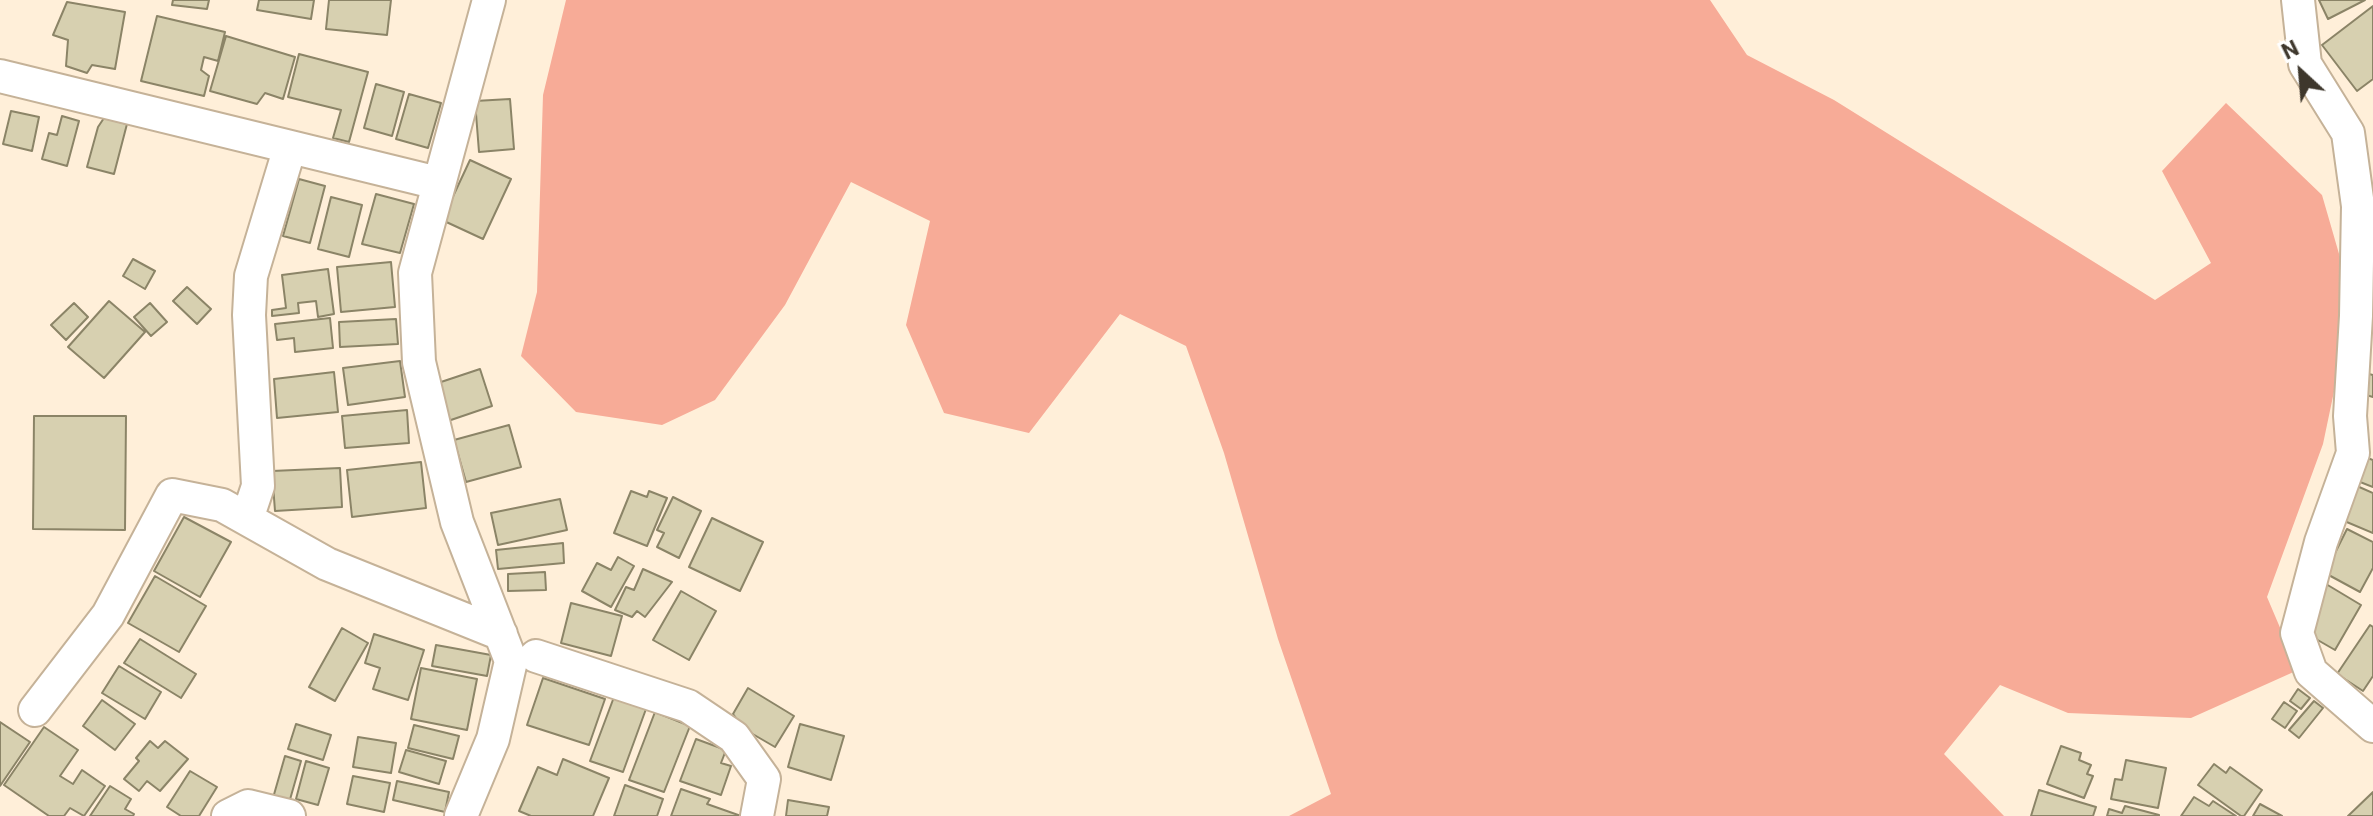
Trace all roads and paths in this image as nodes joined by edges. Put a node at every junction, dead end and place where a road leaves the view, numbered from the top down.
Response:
1 (489, 0) edge
2 (2298, 0) edge
3 (0, 76) edge
4 (2362, 143) edge
5 (290, 147) junction
6 (438, 183) junction
7 (2365, 288) edge
8 (247, 519) junction
9 (501, 634) junction
10 (536, 656) dead end
11 (35, 710) dead end
12 (2373, 726) edge
13 (228, 816) edge
14 (289, 816) edge
15 (461, 816) edge
16 (757, 816) edge

1 - 6 street
2 - 4 street
3 - 5 street
4 - 7 street
5 - 6 street
5 - 8 street
6 - 9 street
7 - 12 street
8 - 9 street
8 - 11 street
9 - 15 street
10 - 16 street
13 - 14 street

